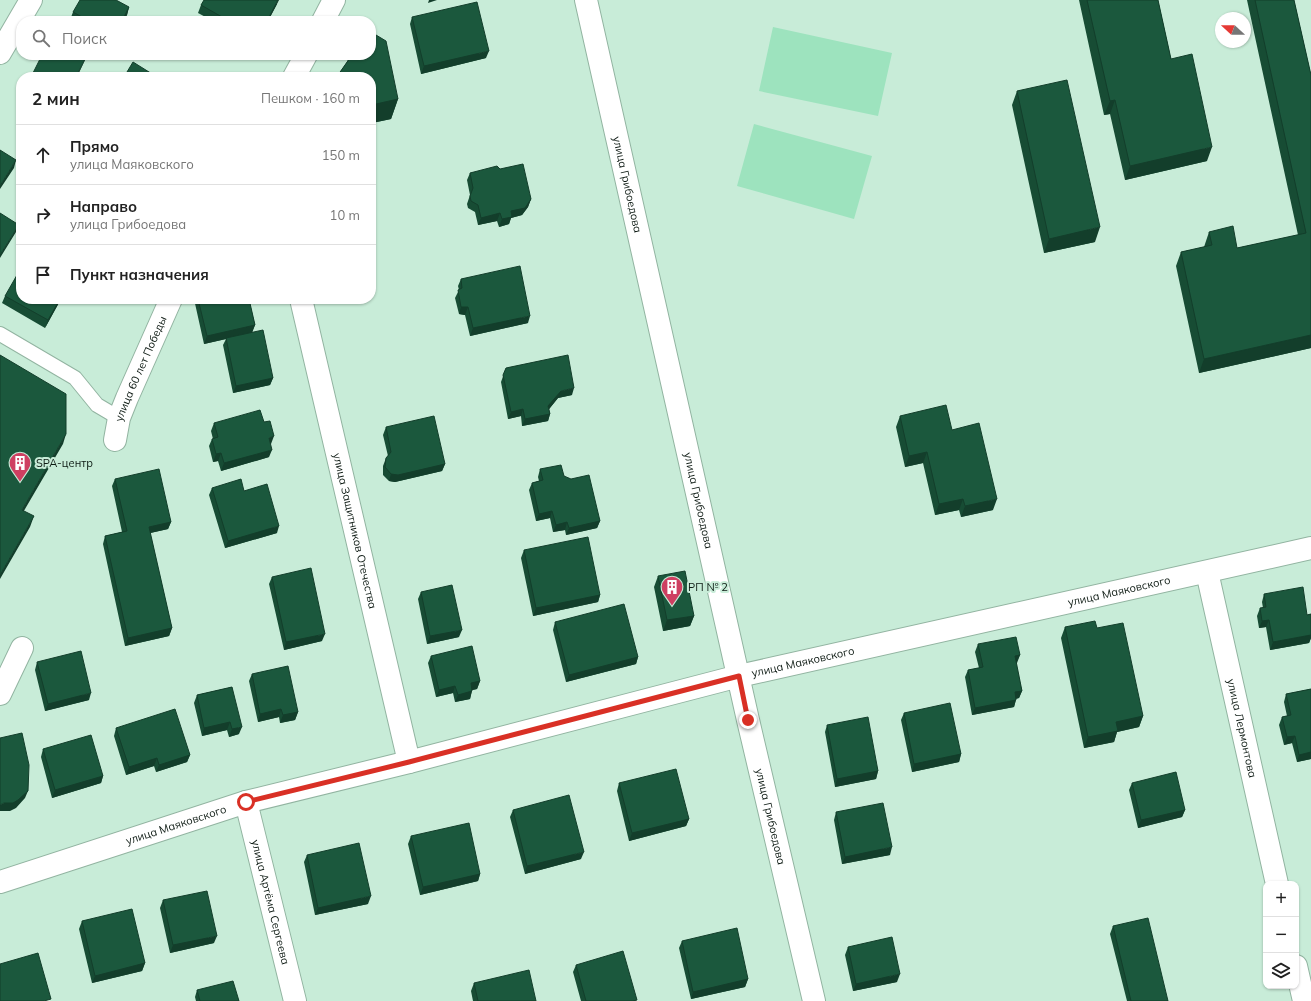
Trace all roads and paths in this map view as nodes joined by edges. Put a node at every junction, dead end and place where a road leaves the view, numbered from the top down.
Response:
1 (31, 0) edge
2 (334, 0) edge
3 (586, 0) edge
4 (22, 16) edge
5 (326, 16) edge
6 (16, 26) edge
7 (0, 53) edge
8 (303, 60) edge
9 (297, 72) edge
10 (169, 304) edge
11 (302, 304) edge
12 (0, 334) edge
13 (120, 418) junction
14 (115, 440) dead end
15 (1311, 548) edge
16 (1207, 572) junction
17 (22, 648) dead end
18 (739, 676) junction
19 (0, 694) edge
20 (409, 762) junction
21 (246, 802) junction
22 (1277, 881) edge
23 (0, 882) edge
24 (1299, 979) edge
25 (295, 1001) edge
26 (814, 1001) edge
27 (1304, 1001) edge

1 - 4 street
2 - 5 street
3 - 18 street, улица Грибоедова
6 - 7 street
8 - 9 street
10 - 13 street, улица 60 лет Победы
11 - 20 street, улица Защитников Отечества
12 - 13 lane
13 - 14 street, улица 60 лет Победы
15 - 16 street, улица Маяковского
16 - 18 street, улица Маяковского
16 - 22 street, улица Лермонтова
17 - 19 street
18 - 20 street, улица Маяковского
18 - 26 street, улица Грибоедова
20 - 21 street, улица Маяковского
21 - 23 street, улица Маяковского
21 - 25 street, улица Артёма Сергеева
24 - 27 street

